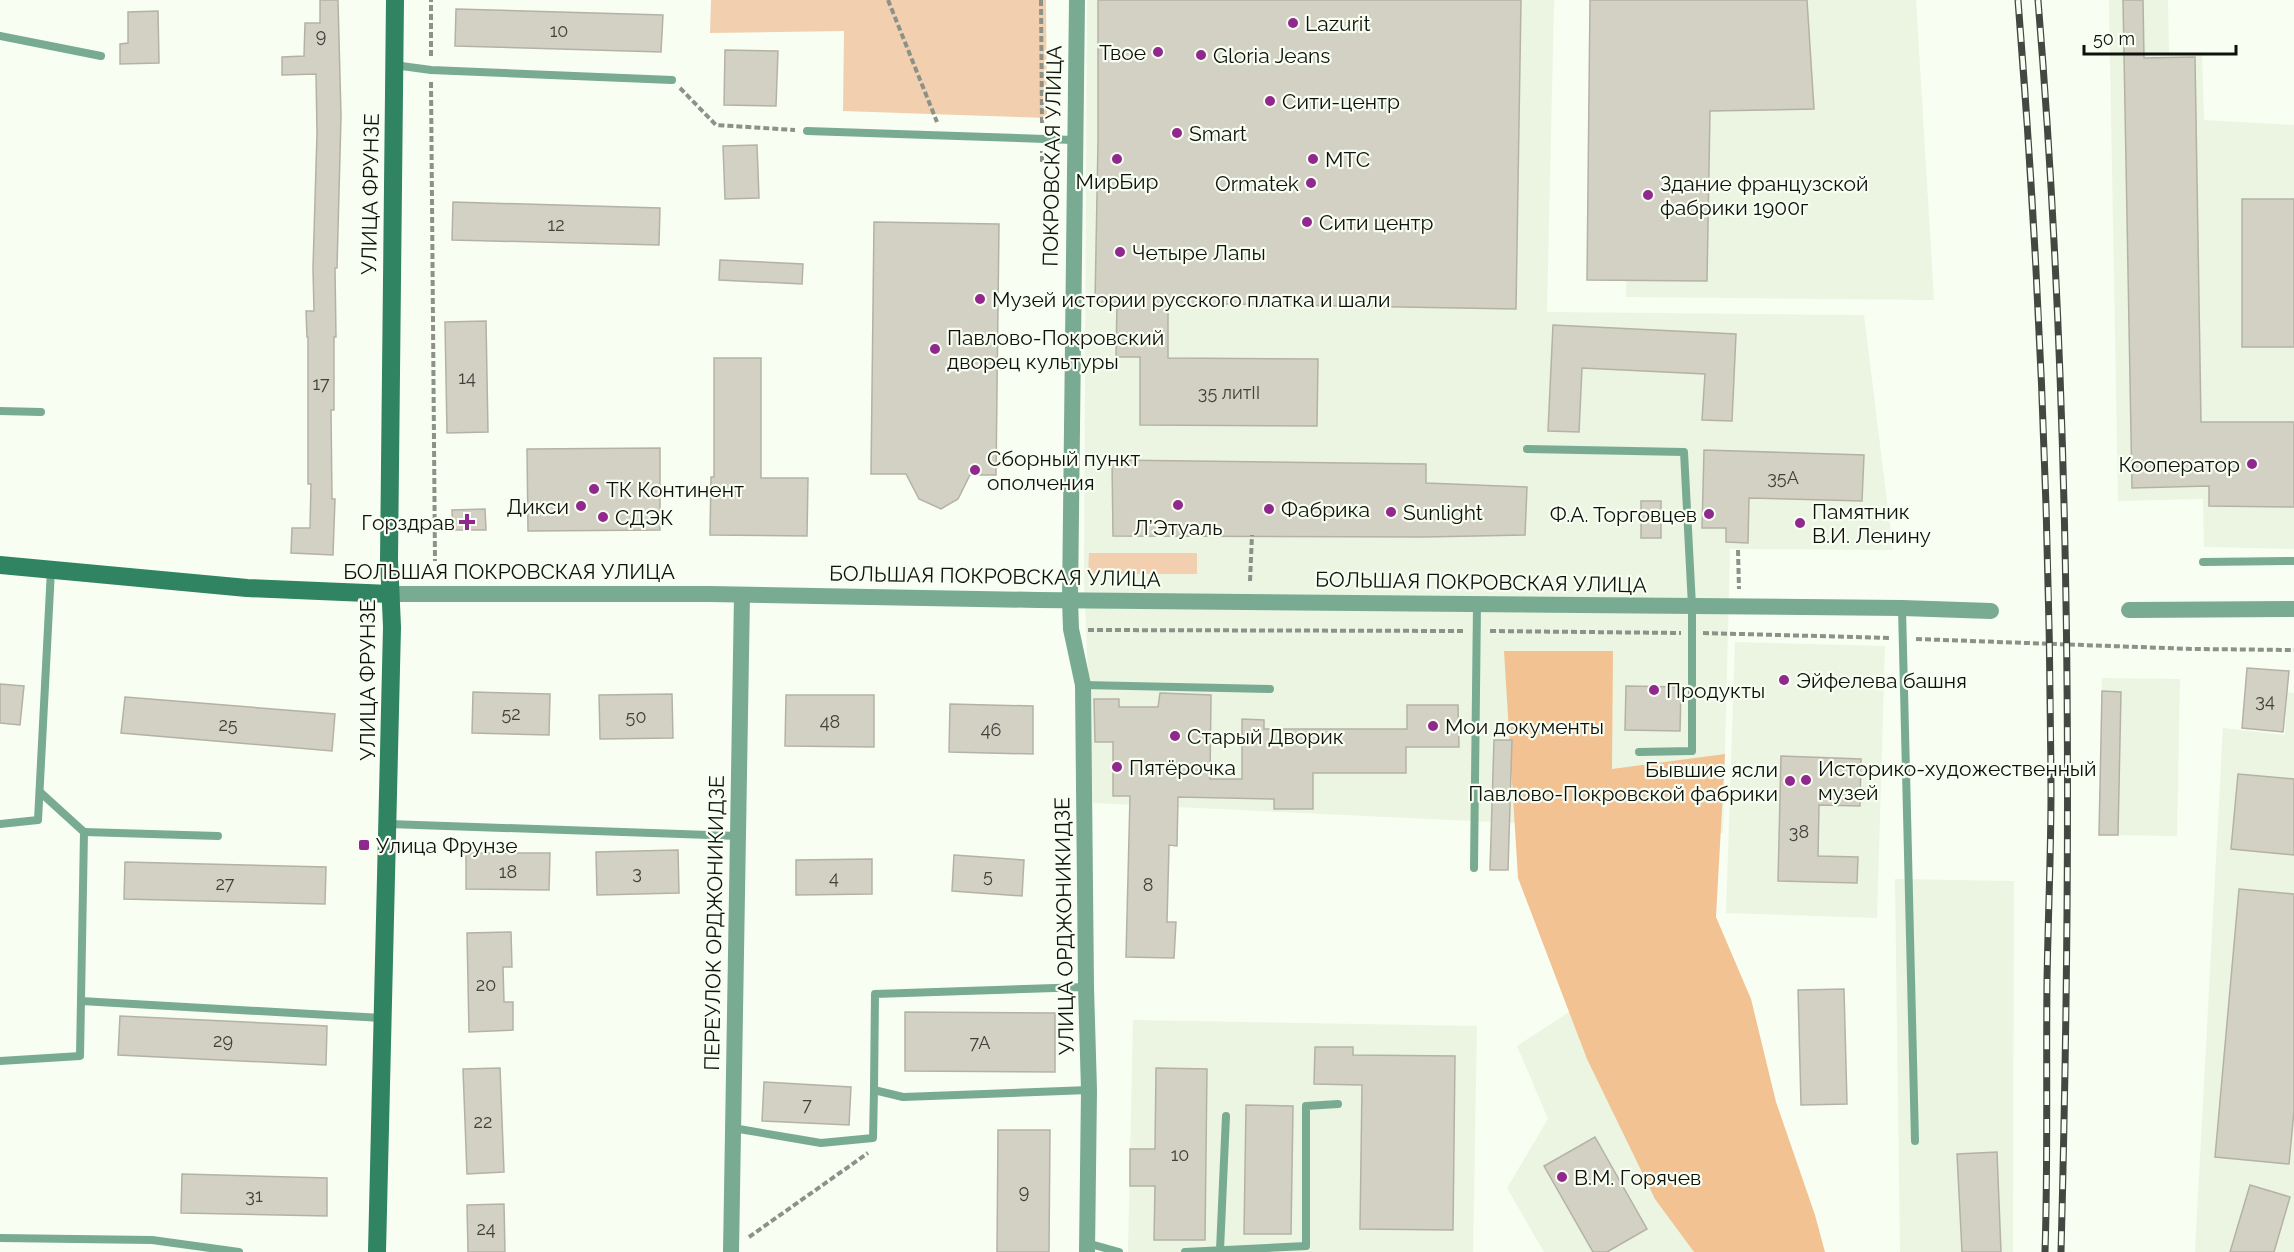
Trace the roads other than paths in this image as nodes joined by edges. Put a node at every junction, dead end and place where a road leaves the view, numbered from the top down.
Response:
1 (395, 0) edge
2 (1077, 0) edge
3 (0, 36) edge
4 (101, 56) dead end
5 (394, 65) junction
6 (672, 80) road end
7 (807, 131) road end
8 (1074, 140) junction
9 (0, 411) edge
10 (41, 412) dead end
11 (1527, 449) dead end
12 (2294, 561) edge
13 (2203, 562) dead end
14 (0, 565) edge
15 (51, 570) junction
16 (390, 594) junction
17 (742, 595) junction
18 (1070, 600) junction
19 (1477, 604) junction
20 (1692, 606) junction
21 (1902, 608) junction
22 (2294, 609) edge
23 (2129, 610) dead end
24 (1991, 611) dead end
25 (1083, 685) junction
26 (1270, 689) dead end
27 (1639, 752) dead end
28 (40, 792) junction
29 (0, 824) edge
30 (389, 824) junction
31 (84, 832) junction
32 (218, 836) dead end
33 (738, 836) junction
34 (1474, 868) dead end
35 (1086, 987) junction
36 (81, 1001) junction
37 (382, 1018) junction
38 (0, 1061) edge
39 (874, 1090) junction
40 (1089, 1090) junction
41 (1338, 1104) dead end
42 (1226, 1116) dead end
43 (733, 1128) junction
44 (1915, 1141) dead end
45 (0, 1238) edge
46 (1087, 1247) edge
47 (1221, 1250) junction
48 (731, 1251) edge
49 (240, 1252) edge
50 (377, 1252) edge
51 (1119, 1252) edge
52 (1185, 1252) edge

1 - 5 main road, УЛИЦА ФРУНЗЕ
2 - 8 street, ПОКРОВСКАЯ УЛИЦА
3 - 4 lane
5 - 6 lane
5 - 16 main road, УЛИЦА ФРУНЗЕ
7 - 8 lane
8 - 18 street, ПОКРОВСКАЯ УЛИЦА
9 - 10 lane
11 - 20 lane
12 - 13 lane
14 - 15 main road, БОЛЬШАЯ ПОКРОВСКАЯ УЛИЦА
15 - 16 main road, БОЛЬШАЯ ПОКРОВСКАЯ УЛИЦА
15 - 28 lane
16 - 17 street, БОЛЬШАЯ ПОКРОВСКАЯ УЛИЦА
16 - 30 main road, УЛИЦА ФРУНЗЕ
17 - 18 street, БОЛЬШАЯ ПОКРОВСКАЯ УЛИЦА
17 - 33 street, ПЕРЕУЛОК ОРДЖОНИКИДЗЕ
18 - 19 street, БОЛЬШАЯ ПОКРОВСКАЯ УЛИЦА
18 - 25 street, УЛИЦА ОРДЖОНИКИДЗЕ
19 - 20 street, БОЛЬШАЯ ПОКРОВСКАЯ УЛИЦА
19 - 34 lane
20 - 21 street, БОЛЬШАЯ ПОКРОВСКАЯ УЛИЦА
20 - 27 lane
21 - 24 street, БОЛЬШАЯ ПОКРОВСКАЯ УЛИЦА
21 - 44 lane
22 - 23 street
25 - 26 lane
25 - 35 street, УЛИЦА ОРДЖОНИКИДЗЕ
28 - 29 lane
28 - 31 lane
30 - 33 lane
30 - 37 main road, УЛИЦА ФРУНЗЕ
31 - 32 lane
31 - 36 lane
33 - 43 street, ПЕРЕУЛОК ОРДЖОНИКИДЗЕ
35 - 39 lane
35 - 40 street, УЛИЦА ОРДЖОНИКИДЗЕ
36 - 37 lane
36 - 38 lane
37 - 50 main road, УЛИЦА ФРУНЗЕ
39 - 40 lane
39 - 43 lane
40 - 46 street, УЛИЦА ОРДЖОНИКИДЗЕ
41 - 47 lane
42 - 47 lane
43 - 48 street, ПЕРЕУЛОК ОРДЖОНИКИДЗЕ
45 - 49 lane
46 - 51 lane
47 - 52 lane

